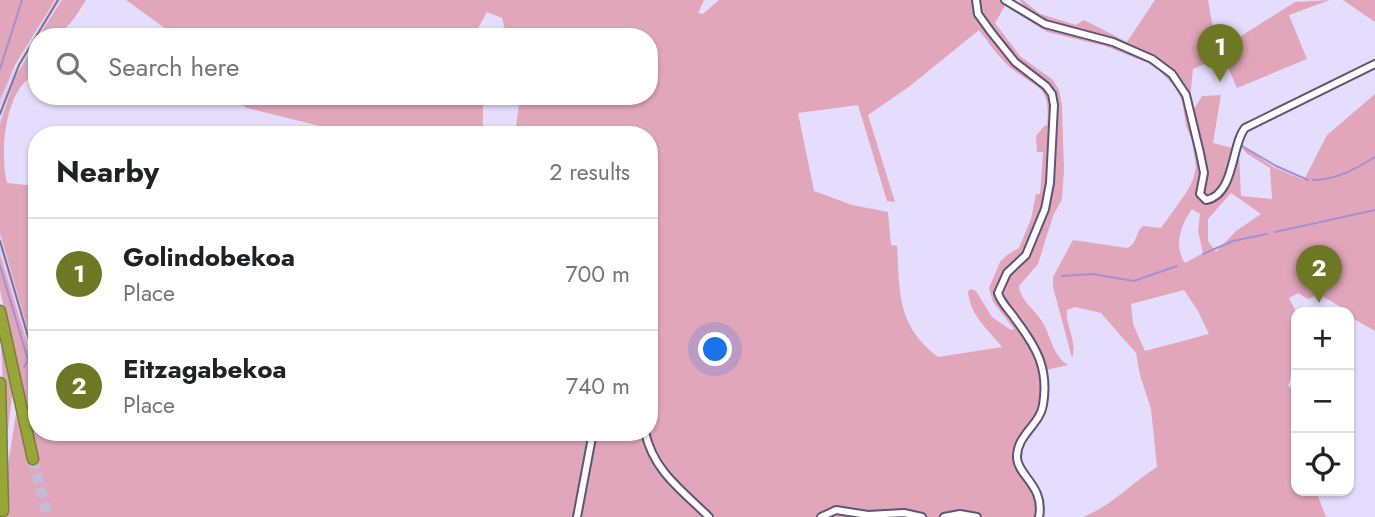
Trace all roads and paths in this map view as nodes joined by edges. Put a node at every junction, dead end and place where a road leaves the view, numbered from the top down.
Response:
1 (976, 0) edge
2 (1004, 0) edge
3 (1375, 64) edge
4 (0, 311) edge
5 (0, 383) edge
6 (28, 437) edge
7 (29, 441) edge
8 (591, 441) edge
9 (648, 441) edge
10 (33, 459) tunnel mouth
11 (3, 511) dead end
12 (577, 517) edge
13 (709, 517) edge
14 (821, 517) edge
15 (922, 517) edge
16 (944, 517) edge
17 (977, 517) edge
18 (1039, 517) edge

1 - 18 street
2 - 3 street
4 - 6 highway
5 - 11 highway
7 - 10 highway
8 - 12 street
9 - 13 street
14 - 15 street
16 - 17 street

